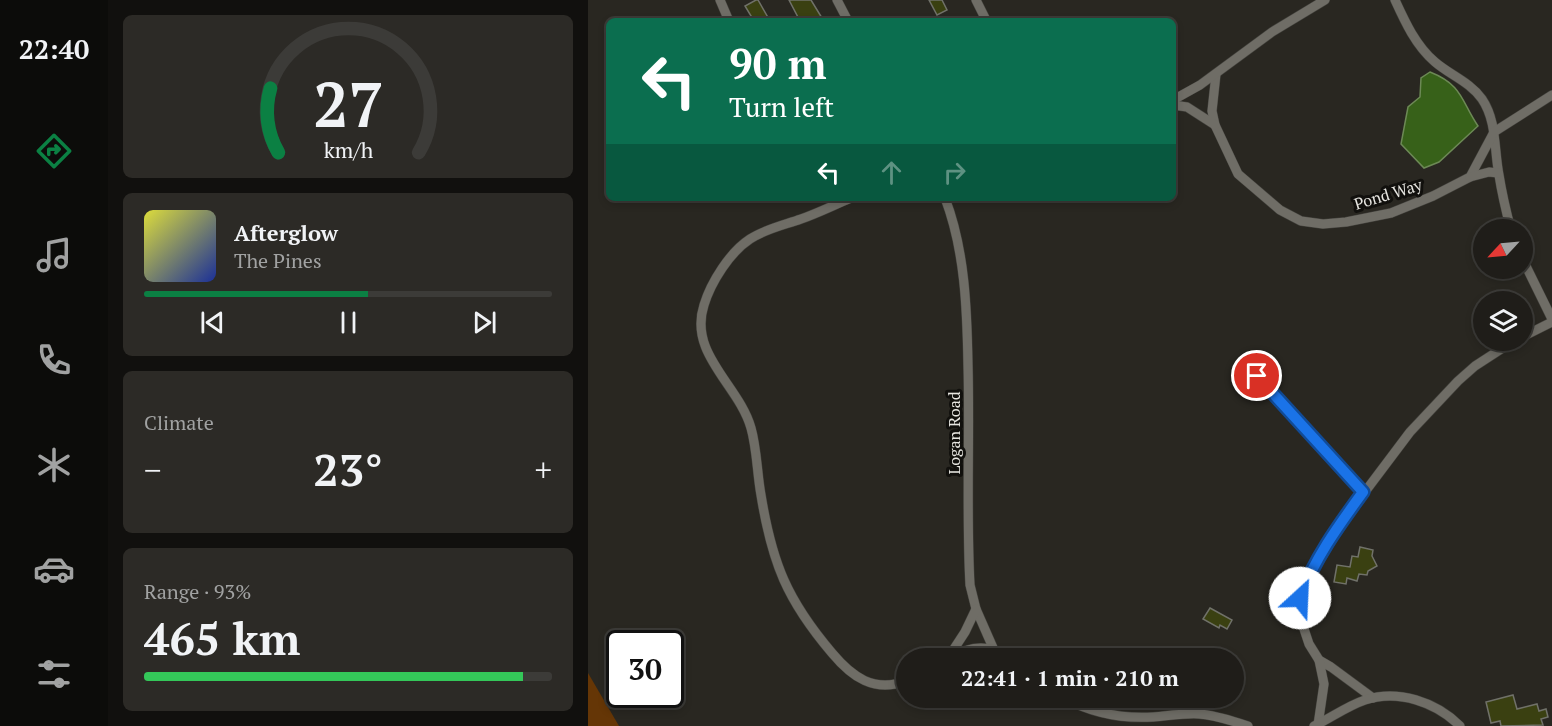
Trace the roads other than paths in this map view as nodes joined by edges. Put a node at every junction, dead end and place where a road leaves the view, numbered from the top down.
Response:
1 (720, 0) edge
2 (837, 0) edge
3 (976, 0) edge
4 (1325, 0) edge
5 (1395, 0) edge
6 (728, 18) edge
7 (846, 18) edge
8 (985, 18) edge
9 (1215, 74) junction
10 (1552, 95) edge
11 (1176, 98) edge
12 (1176, 105) edge
13 (1215, 125) junction
14 (1494, 132) junction
15 (1498, 173) junction
16 (1470, 177) junction
17 (844, 201) edge
18 (946, 201) edge
19 (1508, 219) edge
20 (1532, 279) edge
21 (1552, 320) edge
22 (1533, 331) edge
23 (1498, 351) edge
24 (1257, 376) dead end
25 (1363, 492) junction
26 (976, 609) junction
27 (956, 648) edge
28 (993, 648) edge
29 (1318, 660) junction
30 (896, 684) edge
31 (1373, 698) junction
32 (1087, 708) edge
33 (1316, 725) edge
34 (1248, 726) edge
35 (1460, 726) edge

1 - 6 street
2 - 7 street
3 - 8 street
4 - 9 street
5 - 14 street
9 - 11 street
9 - 13 street, Pond Way
10 - 14 street
12 - 13 street
13 - 16 street, Pond Way
14 - 15 street
14 - 16 street
15 - 16 street, Pond Way
15 - 19 street
17 - 30 street
18 - 26 street, Logan Road
20 - 21 street
21 - 22 street
23 - 25 street
24 - 25 street
25 - 29 street
26 - 27 street
26 - 28 street, Logan Road
29 - 31 street
29 - 33 street
31 - 33 street
31 - 35 street
32 - 34 street

